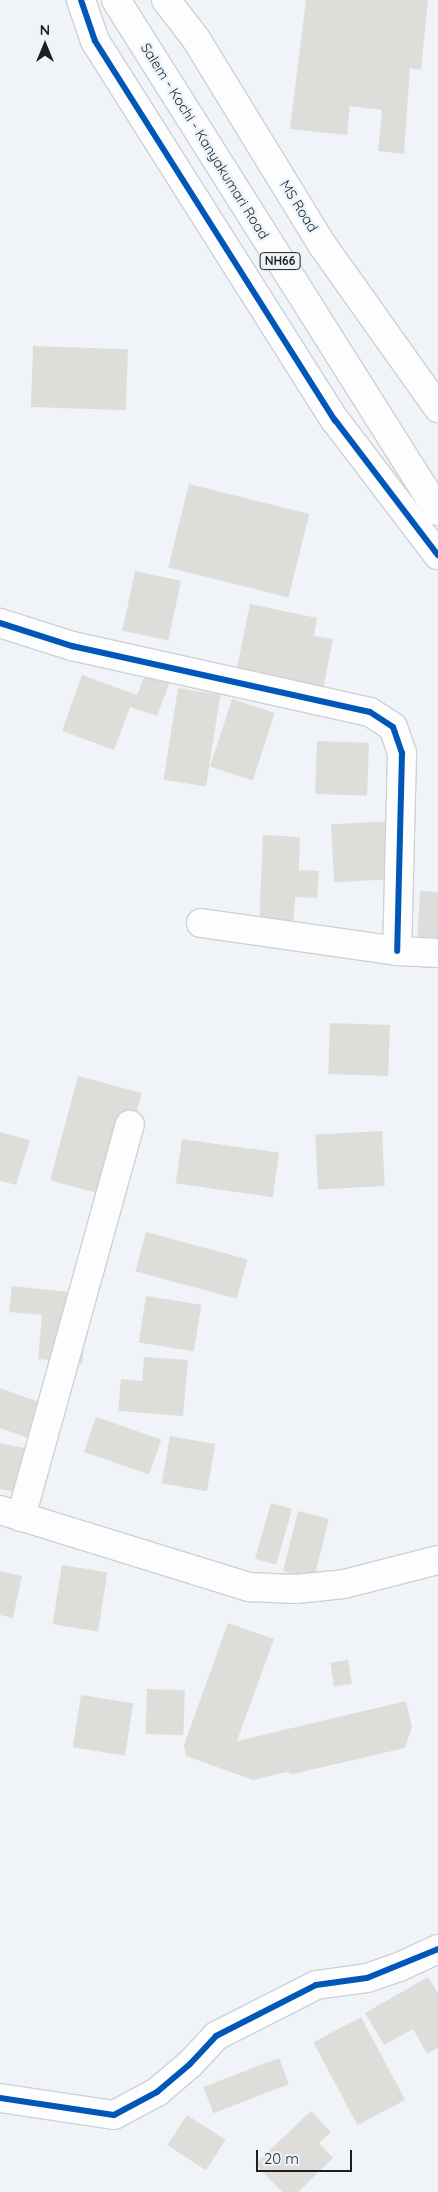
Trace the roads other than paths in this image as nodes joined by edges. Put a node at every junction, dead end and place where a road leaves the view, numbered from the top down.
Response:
1 (81, 0) edge
2 (166, 0) edge
3 (120, 5) edge
4 (438, 408) edge
5 (438, 511) edge
6 (438, 554) edge
7 (0, 623) edge
8 (201, 923) dead end
9 (397, 951) junction
10 (438, 953) edge
11 (130, 1125) dead end
12 (11, 1513) edge
13 (438, 1560) edge
14 (438, 1949) edge
15 (0, 2098) edge

1 - 6 main road
2 - 4 main road, MS Road
3 - 5 main road, Salem - Kochi - Kanyakumari Road / NH66
7 - 9 main road
8 - 9 main road
9 - 10 main road
11 - 12 main road
12 - 13 main road
14 - 15 main road

